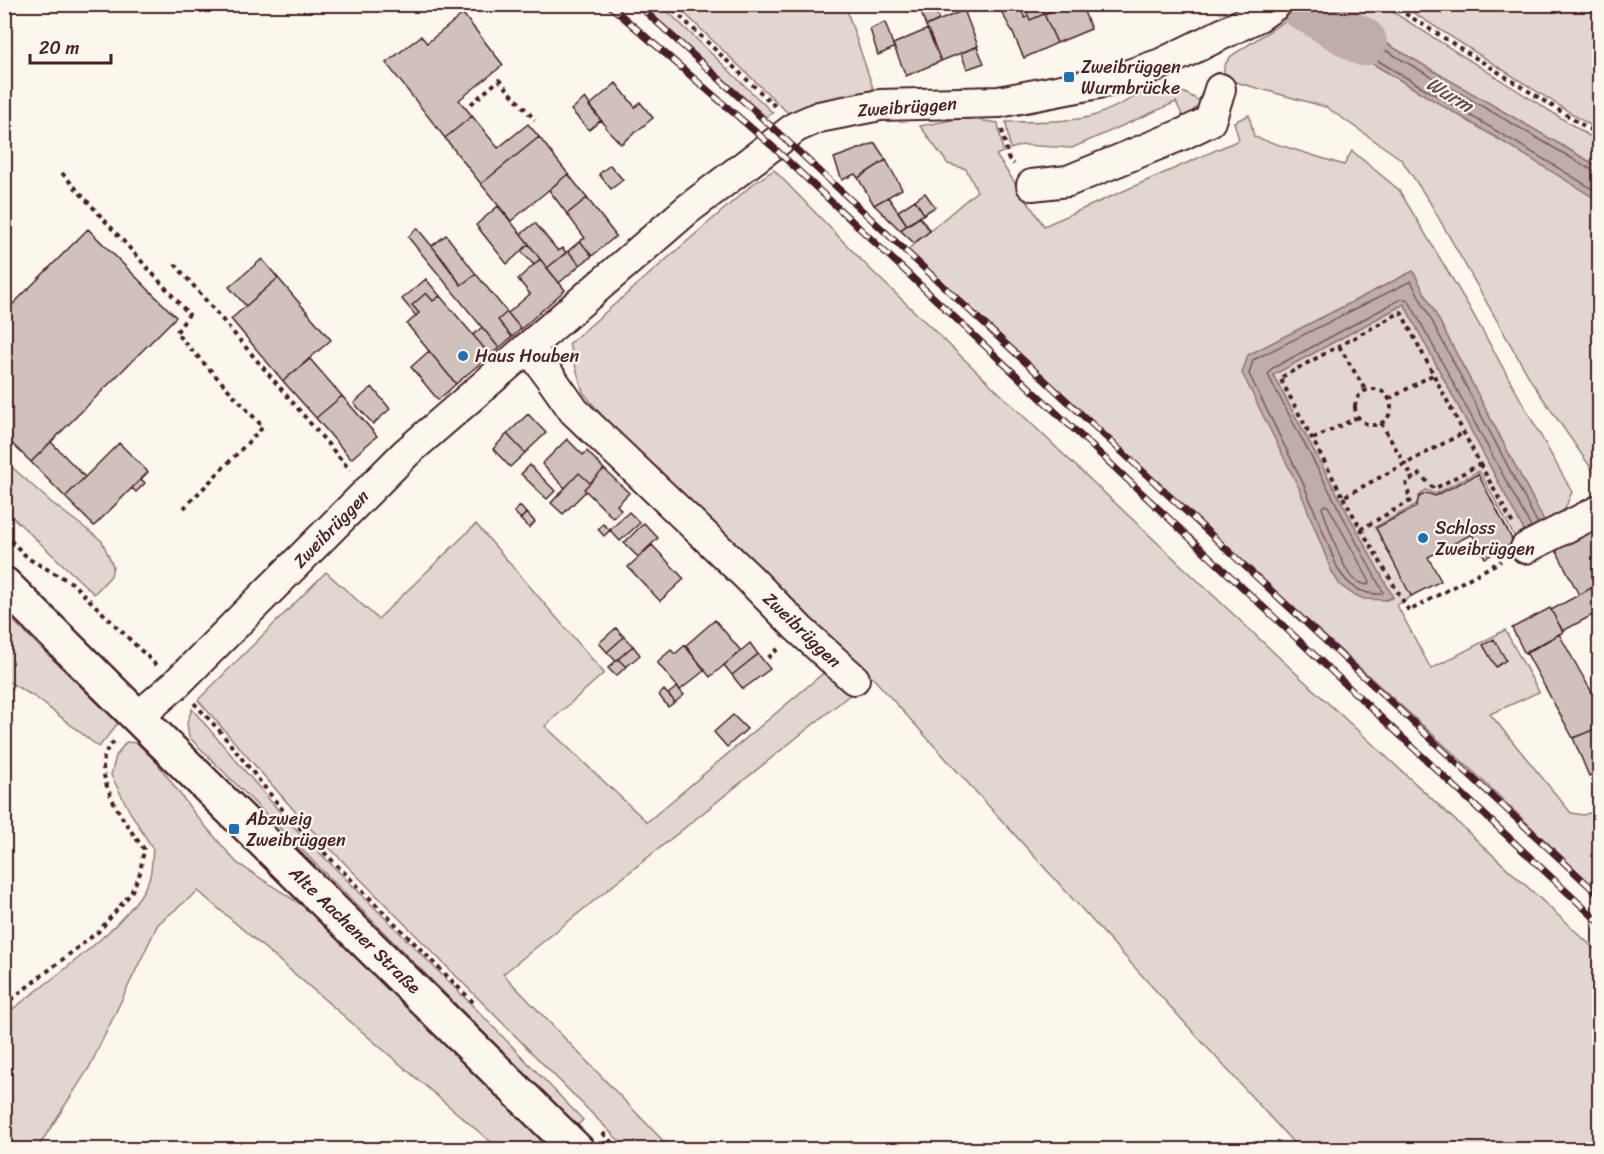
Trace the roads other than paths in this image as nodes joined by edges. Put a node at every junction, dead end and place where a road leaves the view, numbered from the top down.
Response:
1 (1267, 10) edge
2 (1220, 89) dead end
3 (1032, 185) road end
4 (529, 347) junction
5 (1599, 510) edge
6 (1526, 548) road end
7 (4, 584) edge
8 (854, 679) dead end
9 (138, 717) junction
10 (586, 1138) edge

1 - 4 street, Zweibrüggen
2 - 3 street
4 - 8 street, Zweibrüggen
4 - 9 street, Zweibrüggen
5 - 6 street
7 - 9 main road, Alte Aachener Straße
9 - 10 main road, Alte Aachener Straße

